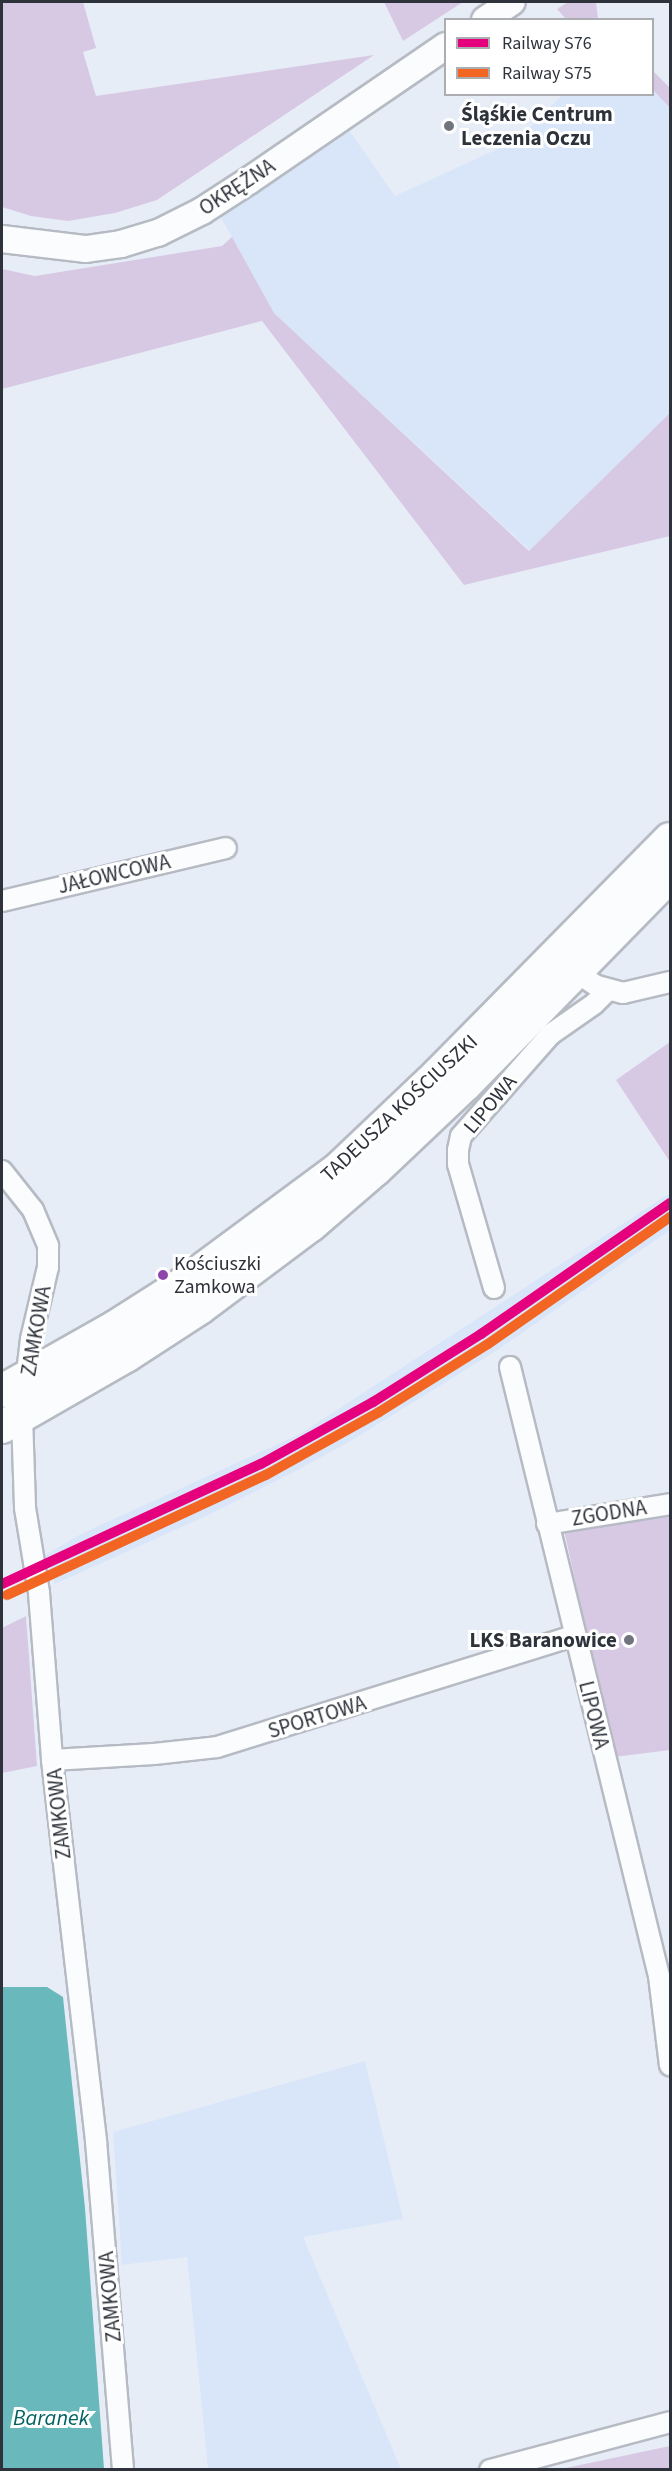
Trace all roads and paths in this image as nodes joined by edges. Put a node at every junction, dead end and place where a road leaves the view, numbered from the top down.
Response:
1 (512, 2) edge
2 (488, 18) edge
3 (444, 47) edge
4 (2, 239) edge
5 (670, 839) edge
6 (226, 848) dead end
7 (670, 876) edge
8 (2, 901) edge
9 (576, 972) junction
10 (670, 982) edge
11 (608, 990) junction
12 (3, 1173) edge
13 (494, 1288) dead end
14 (510, 1367) dead end
15 (14, 1384) edge
16 (12, 1422) edge
17 (670, 1504) edge
18 (547, 1524) junction
19 (574, 1636) junction
20 (52, 1760) junction
21 (670, 2065) edge
22 (670, 2422) edge
23 (123, 2469) edge
24 (490, 2469) edge

1 - 2 street
3 - 4 street, OKRĘŻNA
5 - 15 main road, TADEUSZA KOŚCIUSZKI
6 - 8 street, JAŁOWCOWA
7 - 9 main road, TADEUSZA KOŚCIUSZKI
9 - 11 street
9 - 16 main road, TADEUSZA KOŚCIUSZKI
10 - 11 street
11 - 13 street, LIPOWA
12 - 15 street, ZAMKOWA
14 - 18 street, LIPOWA
15 - 16 street, ZAMKOWA
16 - 20 street, ZAMKOWA
17 - 18 street, ZGODNA
18 - 19 street, LIPOWA
19 - 20 street, SPORTOWA
19 - 21 street, LIPOWA
20 - 23 street, ZAMKOWA
22 - 24 street

